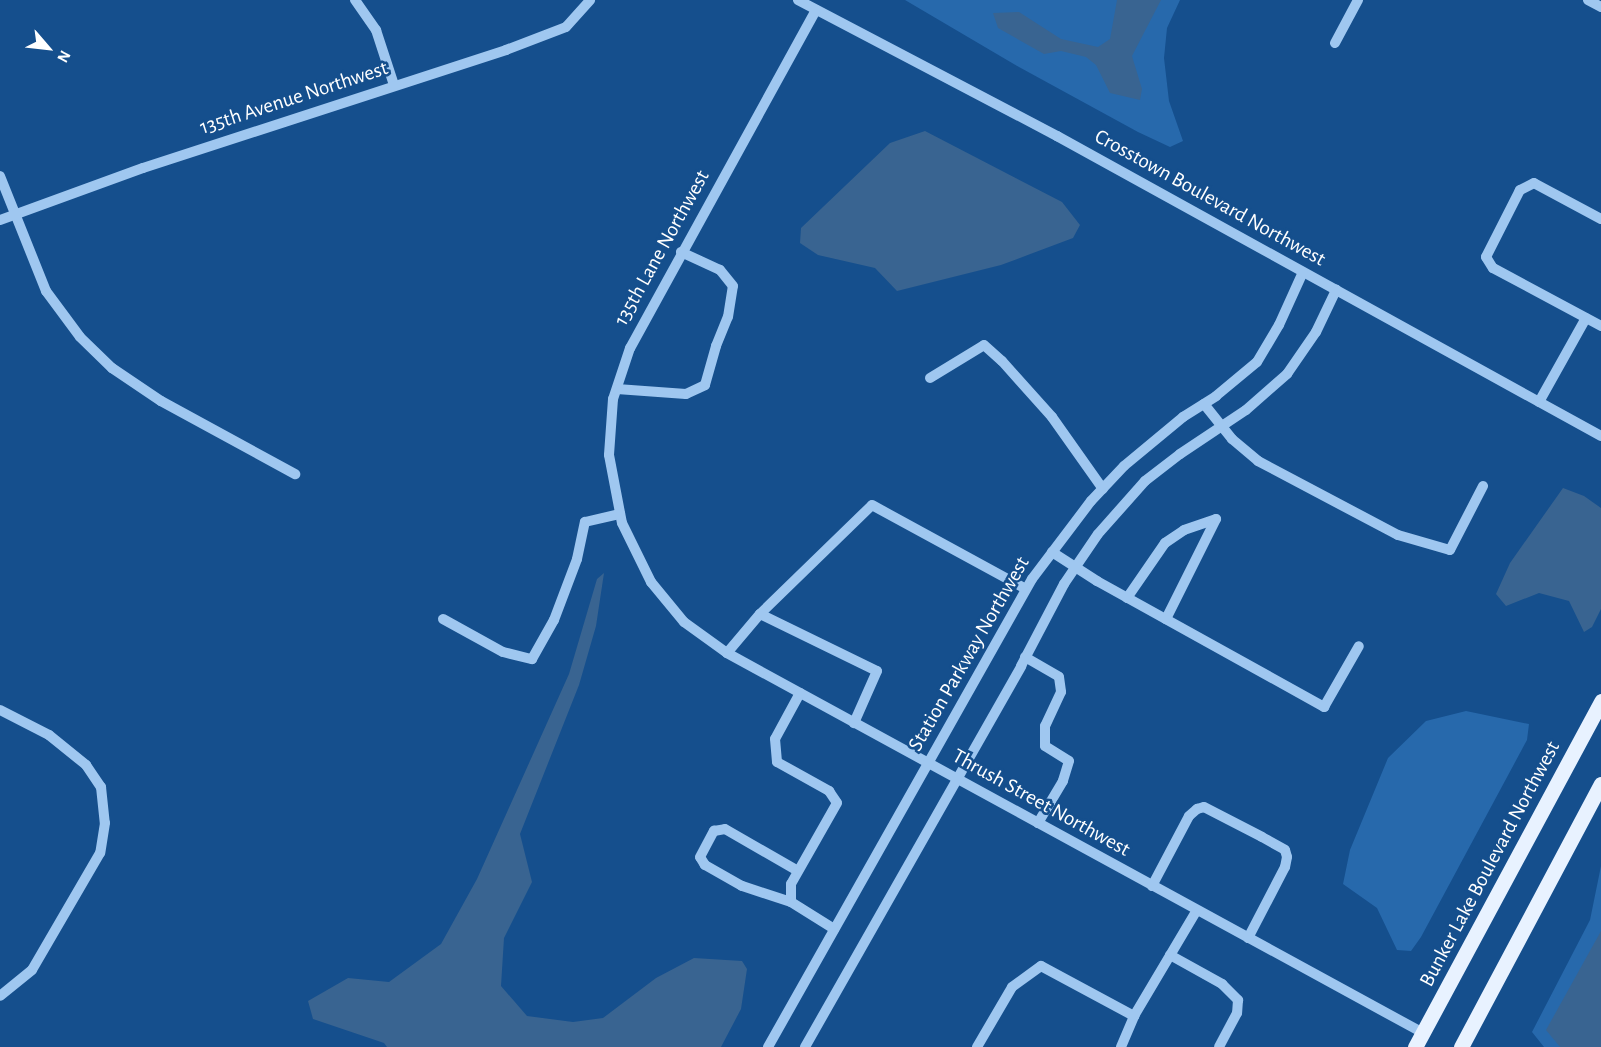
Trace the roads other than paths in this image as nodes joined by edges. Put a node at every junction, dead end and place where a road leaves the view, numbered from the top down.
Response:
1 (355, 0) edge
2 (590, 0) edge
3 (798, 0) edge
4 (1358, 0) edge
5 (1588, 0) edge
6 (1601, 7) edge
7 (816, 10) junction
8 (1335, 43) dead end
9 (394, 86) junction
10 (0, 176) edge
11 (15, 214) junction
12 (1601, 219) edge
13 (0, 220) edge
14 (681, 252) junction
15 (1303, 272) junction
16 (1336, 290) junction
17 (1586, 318) junction
18 (1601, 326) edge
19 (930, 378) dead end
20 (617, 389) junction
21 (1539, 402) junction
22 (1204, 404) junction
23 (1222, 427) junction
24 (1601, 436) edge
25 (295, 474) dead end
26 (1483, 486) dead end
27 (1103, 489) junction
28 (621, 519) junction
29 (1052, 552) junction
30 (1075, 568) junction
31 (1026, 589) junction
32 (1127, 598) junction
33 (760, 614) junction
34 (443, 619) dead end
35 (1166, 619) junction
36 (1359, 646) dead end
37 (727, 653) junction
38 (1026, 657) junction
39 (800, 693) junction
40 (1601, 701) edge
41 (0, 710) edge
42 (854, 723) junction
43 (927, 763) junction
44 (956, 778) junction
45 (1601, 784) edge
46 (1038, 824) junction
47 (798, 871) junction
48 (1152, 886) junction
49 (791, 902) junction
50 (1197, 910) junction
51 (834, 929) junction
52 (1248, 938) junction
53 (1170, 955) junction
54 (0, 996) edge
55 (1134, 1016) junction
56 (1419, 1040) edge
57 (808, 1043) edge
58 (768, 1047) edge
59 (819, 1047) edge
60 (977, 1047) edge
61 (1121, 1047) edge
62 (1219, 1047) edge
63 (1461, 1047) edge

1 - 9 street
2 - 9 street, 135th Avenue Northwest
3 - 7 street, Crosstown Boulevard Northwest
4 - 8 street
5 - 6 street
7 - 14 street, 135th Lane Northwest
7 - 15 street, Crosstown Boulevard Northwest
9 - 11 street, 135th Avenue Northwest
10 - 11 street
11 - 13 street, 135th Avenue Northwest
11 - 25 street
12 - 17 street
14 - 20 street, 135th Lane Northwest
14 - 20 street
15 - 16 street, Crosstown Boulevard Northwest
15 - 22 street, Station Parkway Northwest
16 - 21 street, Crosstown Boulevard Northwest
16 - 23 street
17 - 18 street
17 - 21 street
19 - 27 street
20 - 28 street, 135th Lane Northwest
21 - 24 street, Crosstown Boulevard Northwest
22 - 23 street
22 - 27 street, Station Parkway Northwest
23 - 26 street
23 - 30 street
27 - 29 street, Station Parkway Northwest
28 - 34 street
28 - 37 street, Thrush Street Northwest
29 - 30 street
29 - 31 street, Station Parkway Northwest
30 - 32 street
30 - 38 street
31 - 33 street
31 - 43 street, Station Parkway Northwest
32 - 35 street
32 - 35 street
33 - 37 street
33 - 42 street
35 - 36 street
37 - 39 street, Thrush Street Northwest
38 - 44 street
38 - 46 street
39 - 42 street, Thrush Street Northwest
39 - 47 street
40 - 56 main road, Bunker Lake Boulevard Northwest
41 - 54 street
42 - 43 street, Thrush Street Northwest
43 - 44 street, Thrush Street Northwest
43 - 51 street, Station Parkway Northwest
44 - 46 street, Thrush Street Northwest
44 - 57 street
45 - 63 main road
46 - 48 street, Thrush Street Northwest
47 - 49 street
47 - 49 street
48 - 50 street, Thrush Street Northwest
48 - 52 street
49 - 51 street
50 - 52 street, Thrush Street Northwest
50 - 53 street
51 - 58 street, Station Parkway Northwest
52 - 56 street, Thrush Street Northwest
53 - 55 street
53 - 62 street
55 - 60 street
55 - 61 street
57 - 59 street

